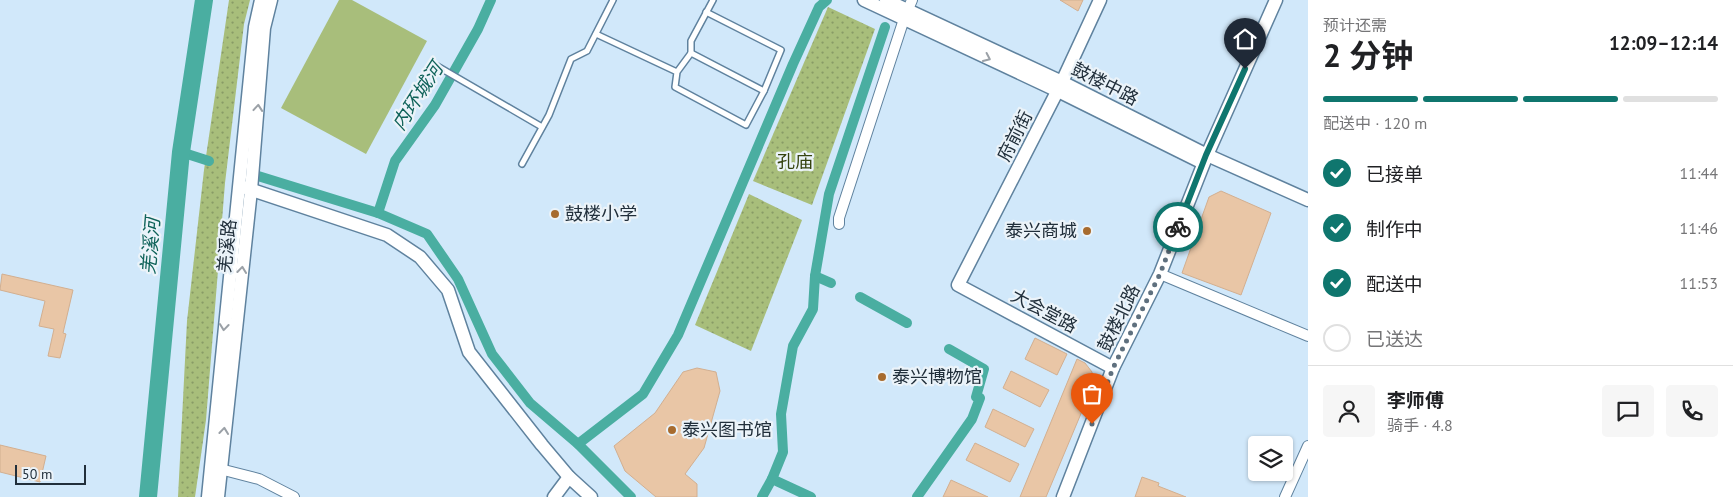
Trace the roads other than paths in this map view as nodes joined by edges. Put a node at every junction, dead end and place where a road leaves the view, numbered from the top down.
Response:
1 (260, 0) edge
2 (270, 0) edge
3 (613, 0) edge
4 (713, 0) edge
5 (864, 0) edge
6 (886, 0) edge
7 (1100, 0) edge
8 (1276, 0) edge
9 (908, 10) edge
10 (706, 12) junction
11 (596, 34) junction
12 (691, 53) junction
13 (437, 66) dead end
14 (677, 72) junction
15 (1060, 86) junction
16 (764, 91) junction
17 (542, 127) junction
18 (1205, 159) junction
19 (522, 164) dead end
20 (238, 185) junction
21 (251, 190) junction
22 (1308, 200) edge
23 (839, 224) dead end
24 (1160, 274) junction
25 (958, 285) joint
26 (1308, 336) edge
27 (1113, 368) junction
28 (1308, 446) edge
29 (215, 468) junction
30 (569, 477) junction
31 (208, 497) edge
32 (218, 497) edge
33 (294, 497) edge
34 (554, 497) edge
35 (591, 497) edge
36 (1063, 497) edge
37 (1285, 497) edge

1 - 20 street, 羌溪路
21 -> 2 street, 羌溪路
3 - 11 lane
4 - 10 lane
5 - 9 street
6 - 9 street, 鼓楼中路
7 - 15 street, 府前街
8 - 18 street, 鼓楼北路
9 - 15 street, 鼓楼中路
9 - 23 street
10 - 12 lane
10 - 16 lane
11 - 14 lane
11 - 17 lane
12 - 14 lane
12 - 16 lane
13 - 17 lane
14 - 16 lane
15 - 18 street, 鼓楼中路
15 - 25 street, 府前街
17 - 19 lane
18 - 22 street, 鼓楼中路
18 - 24 street, 鼓楼北路
20 - 21 street
20 -> 29 street, 羌溪路
29 -> 21 street, 羌溪路
21 - 30 street
24 - 26 street
24 - 27 street, 鼓楼北路
25 - 27 street, 大会堂路
27 - 36 street, 鼓楼北路
28 - 37 street
29 - 31 street, 羌溪路
29 - 32 street, 羌溪路
29 - 33 street
30 - 34 street
30 - 35 street

